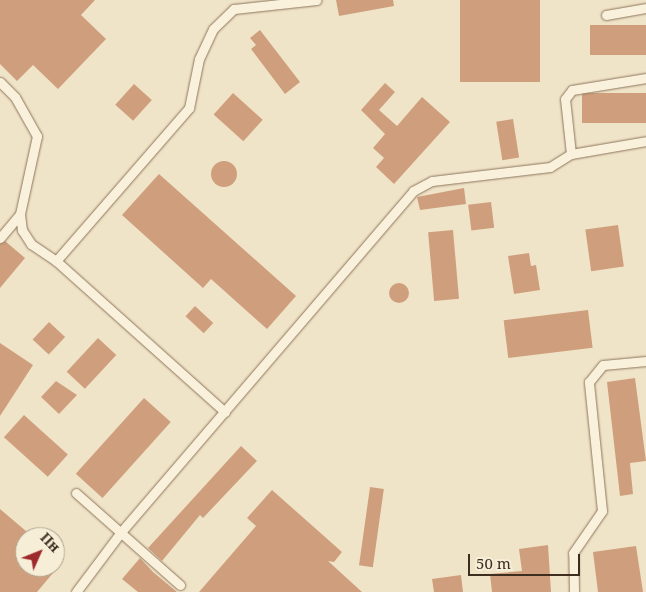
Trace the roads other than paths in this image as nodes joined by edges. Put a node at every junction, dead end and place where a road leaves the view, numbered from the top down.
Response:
1 (317, 0) edge
2 (646, 8) edge
3 (606, 15) dead end
4 (646, 78) edge
5 (0, 82) edge
6 (646, 141) edge
7 (571, 154) junction
8 (20, 214) junction
9 (0, 238) edge
10 (56, 261) junction
11 (646, 361) edge
12 (225, 412) junction
13 (76, 493) dead end
14 (121, 532) junction
15 (180, 585) dead end
16 (76, 592) edge
17 (574, 592) edge

1 - 10 lane
2 - 3 lane
4 - 7 lane
5 - 8 lane
6 - 7 lane
7 - 12 lane
8 - 9 lane
8 - 10 lane
10 - 12 lane
11 - 17 lane
12 - 14 lane
13 - 14 lane
14 - 15 lane
14 - 16 lane

